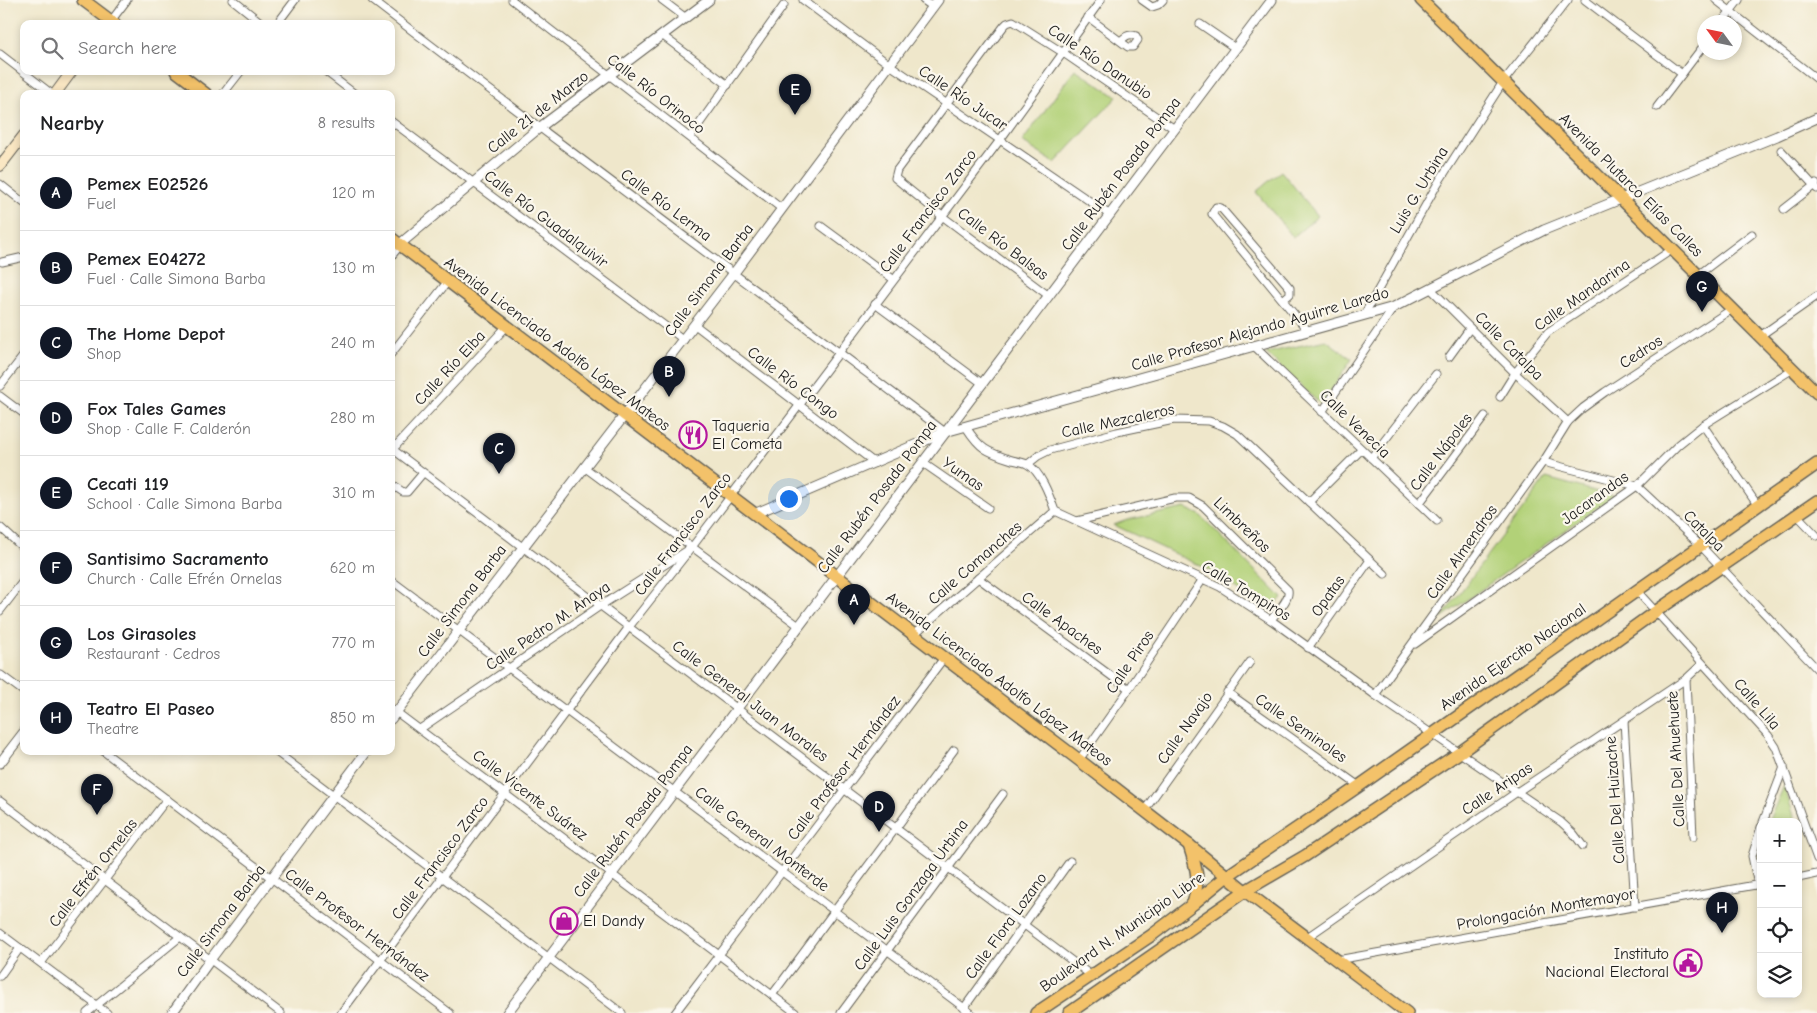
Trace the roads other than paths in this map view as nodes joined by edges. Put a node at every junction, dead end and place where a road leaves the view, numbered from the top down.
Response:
1 (83, 0) edge
2 (127, 0) edge
3 (233, 0) edge
4 (295, 0) edge
5 (372, 0) edge
6 (512, 0) edge
7 (662, 0) edge
8 (709, 0) edge
9 (803, 0) edge
10 (923, 0) edge
11 (1101, 0) edge
12 (1142, 0) edge
13 (1163, 0) edge
14 (1272, 0) edge
15 (1421, 0) edge
16 (1568, 0) edge
17 (1584, 0) edge
18 (1716, 0) edge
19 (1739, 0) edge
20 (935, 3) edge
21 (784, 4) dead end
22 (1731, 11) junction
23 (1728, 15) edge
24 (686, 18) junction
25 (1088, 18) junction
26 (107, 20) edge
27 (113, 20) edge
28 (257, 20) edge
29 (280, 20) edge
30 (1200, 24) dead end
31 (662, 36) junction
32 (1121, 41) dead end
33 (1235, 48) junction
34 (1062, 52) junction
35 (0, 54) edge
36 (1697, 54) edge
37 (890, 65) junction
38 (20, 69) edge
39 (1682, 74) junction
40 (28, 75) edge
41 (69, 75) edge
42 (181, 75) edge
43 (238, 75) edge
44 (330, 75) edge
45 (610, 75) junction
46 (1817, 79) edge
47 (1503, 82) junction
48 (728, 85) junction
49 (48, 90) edge
50 (56, 90) edge
51 (201, 90) edge
52 (226, 90) edge
53 (350, 90) edge
54 (946, 103) junction
55 (1657, 107) dead end
56 (1817, 118) edge
57 (395, 124) edge
58 (539, 128) junction
59 (1173, 128) junction
60 (690, 137) junction
61 (20, 140) edge
62 (1000, 140) junction
63 (1781, 150) dead end
64 (0, 166) edge
65 (474, 183) junction
66 (0, 184) edge
67 (1816, 186) edge
68 (1623, 199) junction
69 (20, 200) edge
70 (782, 209) junction
71 (1784, 209) dead end
72 (1110, 215) junction
73 (942, 216) junction
74 (821, 226) dead end
75 (1752, 234) dead end
76 (395, 241) edge
77 (1255, 247) junction
78 (1673, 249) junction
79 (1246, 255) junction
80 (20, 258) edge
81 (2, 262) dead end
82 (734, 273) junction
83 (1698, 275) junction
84 (893, 280) junction
85 (448, 281) junction
86 (1431, 289) junction
87 (1049, 296) junction
88 (1817, 296) edge
89 (1283, 300) junction
90 (875, 304) junction
91 (1394, 307) junction
92 (1732, 309) junction
93 (1364, 315) junction
94 (695, 325) junction
95 (508, 326) junction
96 (1470, 328) junction
97 (1308, 331) junction
98 (1760, 336) junction
99 (684, 340) junction
100 (1255, 347) junction
101 (395, 349) edge
102 (839, 352) junction
103 (1449, 357) dead end
104 (20, 360) edge
105 (1793, 370) junction
106 (1515, 373) junction
107 (1436, 374) dead end
108 (982, 384) junction
109 (0, 386) edge
110 (1814, 386) edge
111 (0, 396) edge
112 (1500, 397) dead end
113 (800, 404) junction
114 (20, 411) edge
115 (1322, 412) junction
116 (624, 415) junction
117 (1485, 416) dead end
118 (1568, 422) junction
119 (1703, 424) junction
120 (966, 427) junction
121 (944, 432) junction
122 (395, 446) edge
123 (1361, 450) junction
124 (395, 451) edge
125 (1371, 458) junction
126 (1543, 462) junction
127 (875, 463) junction
128 (923, 463) junction
129 (1028, 464) junction
130 (1817, 464) edge
131 (584, 467) junction
132 (423, 473) junction
133 (1637, 486) junction
134 (395, 487) edge
135 (730, 496) junction
136 (1817, 501) edge
137 (1309, 502) junction
138 (1419, 504) junction
139 (1758, 506) junction
140 (988, 508) dead end
141 (1055, 511) junction
142 (754, 514) junction
143 (1797, 516) junction
144 (1076, 521) junction
145 (1437, 521) dead end
146 (0, 527) edge
147 (1817, 536) edge
148 (20, 545) edge
149 (1700, 546) junction
150 (522, 547) junction
151 (692, 547) junction
152 (1370, 560) junction
153 (1721, 568) junction
154 (1385, 574) dead end
155 (836, 576) junction
156 (978, 578) junction
157 (1203, 579) junction
158 (395, 583) edge
159 (20, 585) edge
160 (1637, 591) junction
161 (600, 606) junction
162 (0, 611) edge
163 (1656, 612) junction
164 (1271, 620) junction
165 (799, 626) junction
166 (629, 628) junction
167 (459, 630) junction
168 (913, 635) junction
169 (1411, 647) junction
170 (1308, 648) junction
171 (944, 658) junction
172 (1250, 662) dead end
173 (1702, 664) junction
174 (509, 669) junction
175 (1817, 669) edge
176 (1, 675) edge
177 (1686, 678) junction
178 (20, 689) edge
179 (1129, 689) junction
180 (1227, 692) junction
181 (1375, 695) junction
182 (737, 709) junction
183 (395, 710) edge
184 (567, 712) junction
185 (395, 714) edge
186 (1624, 721) junction
187 (420, 729) junction
188 (1432, 734) junction
189 (20, 737) edge
190 (954, 750) dead end
191 (1459, 753) junction
192 (107, 755) edge
193 (280, 755) edge
194 (364, 755) edge
195 (1079, 760) junction
196 (0, 763) edge
197 (1784, 767) junction
198 (1359, 786) junction
199 (845, 790) junction
200 (674, 791) junction
201 (1517, 792) junction
202 (506, 794) junction
203 (1003, 794) dead end
204 (334, 795) junction
205 (167, 799) junction
206 (0, 801) edge
207 (1144, 811) junction
208 (1765, 818) edge
209 (896, 828) junction
210 (1693, 837) dead end
211 (1757, 838) edge
212 (1189, 845) junction
213 (1583, 846) dead end
214 (1817, 859) edge
215 (1070, 861) dead end
216 (948, 868) junction
217 (782, 872) junction
218 (611, 874) junction
219 (1817, 874) edge
220 (1227, 876) junction
221 (1757, 876) edge
222 (1802, 877) edge
223 (272, 878) junction
224 (443, 878) junction
225 (104, 881) junction
226 (1757, 884) edge
227 (1245, 891) junction
228 (1193, 904) junction
229 (1635, 907) junction
230 (834, 911) junction
231 (1024, 924) junction
232 (0, 933) edge
233 (1152, 935) junction
234 (180, 937) junction
235 (1306, 938) junction
236 (20, 948) junction
237 (887, 951) junction
238 (1159, 951) junction
239 (719, 955) junction
240 (549, 958) junction
241 (210, 960) junction
242 (381, 960) junction
243 (1337, 960) junction
244 (41, 963) junction
245 (0, 976) edge
246 (1092, 976) junction
247 (772, 995) junction
248 (97, 1005) junction
249 (964, 1008) junction
250 (87, 1013) edge
251 (107, 1013) edge
252 (172, 1013) edge
253 (281, 1013) edge
254 (341, 1013) edge
255 (450, 1013) edge
256 (506, 1013) edge
257 (622, 1013) edge
258 (675, 1013) edge
259 (796, 1013) edge
260 (841, 1013) edge
261 (971, 1013) edge
262 (1036, 1013) edge
263 (1068, 1013) edge
264 (1407, 1013) edge

1 - 26 main road
2 - 27 street
3 - 28 street
4 - 29 street
5 - 58 street, Calle Río Lerma
6 - 45 street, Calle Río Orinoco
7 - 24 street
8 - 24 street, Calle 21 de Marzo
9 - 37 street, Calle Río Jucar
10 - 20 street
11 - 25 street, Calle Francisco Zarco
12 - 13 street
14 - 33 street, Calle Rubén Posada Pompa
15 - 47 main road, Avenida Plutarco Elías Calles
16 - 47 street, Luis G. Urbina
17 - 39 street
18 - 22 street
19 - 22 street
20 - 37 street, Calle Simona Barba
21 - 48 street
22 - 23 street
22 - 46 street
24 - 31 street, Calle 21 de Marzo
25 - 32 street
25 - 34 street, Calle Francisco Zarco
30 - 33 street
31 - 45 street, Calle 21 de Marzo
31 - 48 street
33 - 59 street, Calle Rubén Posada Pompa
34 - 54 street, Calle Río Danubio
34 - 59 street, Calle Río Danubio
34 - 62 street, Calle Francisco Zarco
35 - 38 street
36 - 39 street
37 - 54 street, Calle Río Jucar
37 - 70 street, Calle Simona Barba
39 - 55 street
40 - 49 street
41 - 50 main road
42 - 51 main road
43 - 52 street
44 - 53 street
45 - 58 street, Calle 21 de Marzo
45 - 60 street, Calle Río Orinoco
47 - 68 main road, Avenida Plutarco Elías Calles
47 - 93 street, Luis G. Urbina
48 - 60 street
54 - 62 street, Calle Río Jucar
54 - 73 street, Calle Río Balsas
56 - 68 street, Calle Profesor Alejando Aguirre Laredo
57 - 65 street, Calle Río Guadalquivir
58 - 65 street, Calle 21 de Marzo
58 - 82 street, Calle Río Lerma
59 - 72 street, Calle Rubén Posada Pompa
60 - 70 street, Calle Río Orinoco
61 - 64 main road
62 - 72 street, Calle Río Jucar
62 - 73 street, Calle Francisco Zarco
63 - 67 street
65 - 76 street, Calle 21 de Marzo
65 - 99 street, Calle Río Guadalquivir
66 - 69 street
67 - 71 street
68 - 78 main road, Avenida Plutarco Elías Calles
68 - 86 street, Calle Profesor Alejando Aguirre Laredo
70 - 82 street, Calle Simona Barba
72 - 87 street, Calle Rubén Posada Pompa
73 - 84 street, Calle Francisco Zarco
73 - 87 street, Calle Río Balsas
74 - 84 street
75 - 83 street
76 - 85 main road, Avenida Licenciado Adolfo López Mateos
77 - 79 street
77 - 79 street
77 - 89 street
78 - 83 main road, Avenida Plutarco Elías Calles
78 - 106 street, Calle Mandarina
79 - 89 street
80 - 81 street
82 - 94 street, Calle Simona Barba
82 - 102 street, Calle Río Lerma
83 - 92 main road, Avenida Plutarco Elías Calles
84 - 90 street, Calle Francisco Zarco
85 - 95 main road, Avenida Licenciado Adolfo López Mateos
85 - 101 street
86 - 91 street, Calle Profesor Alejando Aguirre Laredo
86 - 96 street, Calle Catalpa
87 - 108 street, Calle Rubén Posada Pompa
88 - 98 street
89 - 97 street
90 - 102 street, Calle Francisco Zarco
90 - 108 street
91 - 93 street, Calle Profesor Alejando Aguirre Laredo
91 - 115 street
92 - 98 main road, Avenida Plutarco Elías Calles
92 - 118 street, Cedros
93 - 97 street, Calle Profesor Alejando Aguirre Laredo
94 - 99 street, Calle Simona Barba
94 - 113 street, Calle Río Congo
95 - 116 main road, Avenida Licenciado Adolfo López Mateos
95 - 122 street, Calle Río Elba
96 - 103 street
96 - 106 street, Calle Catalpa
97 - 100 street, Calle Profesor Alejando Aguirre Laredo
98 - 105 main road, Avenida Plutarco Elías Calles
99 - 116 street, Calle Simona Barba
100 - 115 street, Calle Venecia
100 - 120 street, Calle Profesor Alejando Aguirre Laredo
102 - 113 street, Calle Francisco Zarco
102 - 121 street, Calle Río Lerma
104 - 109 street
105 - 110 main road, Avenida Plutarco Elías Calles
105 - 119 street, Jacarandas
106 - 112 street, Calle Mandarina
106 - 118 street, Calle Catalpa
107 - 125 street
108 - 121 street, Calle Rubén Posada Pompa
111 - 114 street
113 - 127 street, Calle Río Congo
113 - 135 street, Calle Francisco Zarco
115 - 123 street, Calle Venecia
116 - 131 street, Calle Simona Barba
116 - 135 main road, Avenida Licenciado Adolfo López Mateos
117 - 138 street, Calle Nápoles
118 - 126 street, Calle Almendros
119 - 133 street, Jacarandas
119 - 139 street
120 - 121 street, Calle Profesor Alejando Aguirre Laredo
120 - 129 street
121 - 127 street, Calle Profesor Alejando Aguirre Laredo
121 - 128 street, Calle Rubén Posada Pompa
123 - 125 street, Calle Venecia
123 - 137 street
124 - 132 street, Calle General Juan Morales
125 - 138 street, Calle Venecia
126 - 133 street, Catalpa
126 - 169 street, Calle Almendros
127 - 142 street, Calle Profesor Alejando Aguirre Laredo
128 - 140 street, Yumas
128 - 155 street, Calle Rubén Posada Pompa
129 - 137 street, Calle Mezcaleros
129 - 141 street
130 - 139 main road, Avenida Ejercito Nacional
131 - 150 street, Calle Simona Barba
131 - 151 street
132 - 134 street
132 - 150 street, Calle General Juan Morales
133 - 149 street, Catalpa
133 - 169 street, Jacarandas
135 - 142 main road, Avenida Licenciado Adolfo López Mateos
135 - 151 street, Calle Francisco Zarco
136 - 143 main road
137 - 152 street, Calle Mezcaleros
138 - 145 street, Calle Venecia
139 - 149 main road, Avenida Ejercito Nacional
141 - 144 street, Calle Tompiros
141 - 156 street, Calle Comanches
142 - 155 main road, Avenida Licenciado Adolfo López Mateos
143 - 147 street
143 - 153 main road
144 - 157 street, Calle Tompiros
144 - 164 street, Limbreños
146 - 148 street
149 - 153 street, Catalpa
149 - 160 main road, Avenida Ejercito Nacional
150 - 161 street, Calle General Juan Morales
150 - 167 street, Calle Simona Barba
151 - 161 street, Calle Pedro M. Anaya
151 - 165 street
151 - 166 street, Calle Francisco Zarco
152 - 154 street, Calle Mezcaleros
152 - 170 street, Opatas
153 - 163 main road
153 - 175 street, Catalpa
155 - 165 street, Calle Rubén Posada Pompa
155 - 168 main road, Avenida Licenciado Adolfo López Mateos
156 - 168 street, Calle Comanches
156 - 179 street, Calle Apaches
157 - 164 street, Calle Tompiros
157 - 179 street, Calle Piros
158 - 167 street, Calle General Monterde
159 - 162 street
160 - 163 street, Calle Lila
160 - 188 main road, Avenida Ejercito Nacional
161 - 166 street, Calle General Juan Morales
161 - 174 street, Calle Pedro M. Anaya
163 - 173 street, Calle Lila
163 - 191 main road
164 - 170 street, Calle Tompiros
165 - 182 street, Calle Rubén Posada Pompa
166 - 182 street, Calle General Juan Morales
166 - 184 street, Calle Francisco Zarco
167 - 174 street, Calle General Monterde
167 - 183 street, Calle Simona Barba
168 - 171 main road, Avenida Licenciado Adolfo López Mateos
169 - 181 street, Calle Almendros
170 - 181 street, Calle Tompiros
171 - 195 main road, Avenida Licenciado Adolfo López Mateos
171 - 199 street, Calle Profesor Hernández
172 - 180 street, Calle Navajo
173 - 177 street, Calle Aripas
173 - 197 street, Calle Lila
174 - 184 street, Calle General Monterde
174 - 187 street, Calle Pedro M. Anaya
176 - 178 street
177 - 186 street, Calle Aripas
177 - 210 street, Calle Del Ahuehuete
179 - 195 street, Calle Piros
180 - 198 street, Calle Seminoles
180 - 207 street, Calle Navajo
181 - 188 street, Calle Tompiros
182 - 199 street, Calle General Juan Morales
182 - 200 street, Calle Rubén Posada Pompa
184 - 200 street, Calle General Monterde
184 - 202 street, Calle Francisco Zarco
185 - 187 street, Calle Vicente Suárez
186 - 201 street, Calle Aripas
186 - 229 street, Calle Del Huizache
187 - 202 street, Calle Vicente Suárez
188 - 191 street, Calle Tompiros
188 - 198 main road, Avenida Ejercito Nacional
189 - 196 street
190 - 209 street
191 - 201 street, Calle Tompiros
191 - 227 main road
192 - 205 street, Calle Profesor Hernández
193 - 204 street
194 - 204 street, Calle Simona Barba
195 - 207 main road, Avenida Licenciado Adolfo López Mateos
197 - 208 street
197 - 214 street, Calle Lila
198 - 220 main road, Avenida Ejercito Nacional
199 - 209 street, Calle General Juan Morales
199 - 217 street, Calle Profesor Hernández
200 - 217 street, Calle General Monterde
200 - 218 street, Calle Rubén Posada Pompa
201 - 213 street, Calle Tompiros
201 - 235 street, Calle Aripas
202 - 218 street, Calle Vicente Suárez
202 - 224 street, Calle Francisco Zarco
203 - 216 street, Calle Luis Gonzaga Urbina
204 - 223 street, Calle Simona Barba
204 - 224 street
205 - 223 street, Calle Profesor Hernández
205 - 225 street, Calle Efrén Ornelas
206 - 225 street
207 - 212 main road, Avenida Licenciado Adolfo López Mateos
209 - 216 street, Calle General Juan Morales
209 - 230 street
211 - 221 street
212 - 220 main road, Avenida Licenciado Adolfo López Mateos
212 - 228 main road
215 - 231 street, Calle Flora Lozano
216 - 231 street, Calle General Juan Morales
216 - 237 street, Calle Luis Gonzaga Urbina
217 - 230 street, Calle General Monterde
217 - 239 street, Calle Profesor Hernández
218 - 239 street, Calle Vicente Suárez
218 - 240 street, Calle Rubén Posada Pompa
219 - 222 street
220 - 227 main road, Avenida Licenciado Adolfo López Mateos
220 - 228 main road, Boulevard N. Municipio Libre
223 - 241 street, Calle Simona Barba
223 - 242 street, Calle Profesor Hernández
224 - 240 street
224 - 242 street, Calle Francisco Zarco
225 - 234 street
225 - 244 street, Calle Efrén Ornelas
226 - 229 street, Prolongación Montemayor
227 - 235 main road, Avenida Licenciado Adolfo López Mateos
227 - 238 main road
228 - 233 main road, Boulevard N. Municipio Libre
229 - 243 street, Prolongación Montemayor
230 - 237 street, Calle General Monterde
230 - 247 street
231 - 246 street, Calle General Juan Morales
231 - 249 street, Calle Flora Lozano
232 - 236 street
233 - 238 main road
233 - 246 main road, Boulevard N. Municipio Libre
234 - 241 street
234 - 248 street
235 - 243 main road, Avenida Licenciado Adolfo López Mateos
236 - 244 street
236 - 245 street
237 - 249 street, Calle General Monterde
237 - 260 street, Calle Luis Gonzaga Urbina
238 - 263 main road
239 - 247 street, Calle Vicente Suárez
239 - 258 street, Calle Profesor Hernández
240 - 256 street, Calle Rubén Posada Pompa
240 - 257 street
241 - 252 street, Calle Simona Barba
241 - 253 street
242 - 254 street, Calle Francisco Zarco
242 - 255 street, Calle Profesor Hernández
243 - 264 main road, Avenida Licenciado Adolfo López Mateos
244 - 248 street
246 - 262 main road, Boulevard N. Municipio Libre
247 - 259 street, Calle Vicente Suárez
248 - 250 street
248 - 251 street
249 - 261 street, Calle General Monterde

